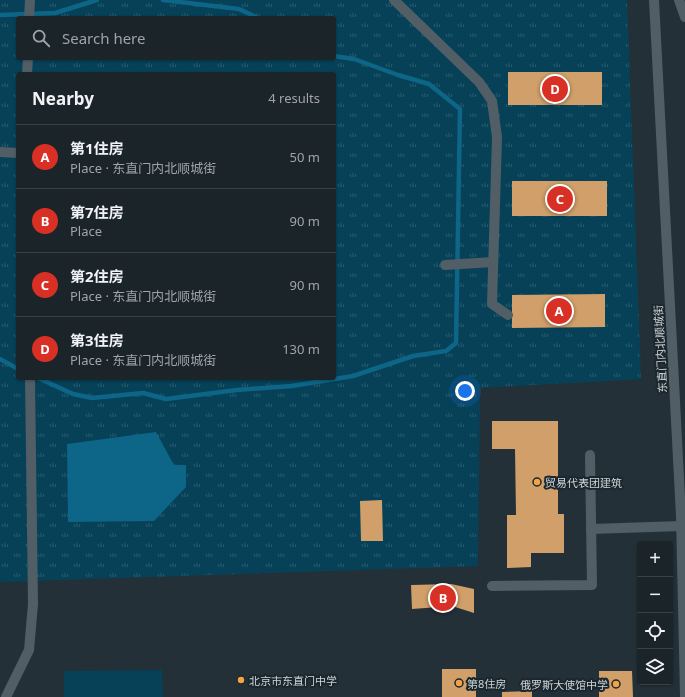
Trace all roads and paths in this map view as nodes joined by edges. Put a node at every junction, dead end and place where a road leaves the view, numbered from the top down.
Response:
1 (30, 0) edge
2 (394, 0) edge
3 (654, 0) edge
4 (680, 0) edge
5 (29, 16) edge
6 (685, 17) edge
7 (28, 60) edge
8 (27, 72) edge
9 (0, 152) edge
10 (16, 153) edge
11 (493, 262) junction
12 (446, 265) dead end
13 (508, 315) dead end
14 (30, 382) edge
15 (590, 455) dead end
16 (682, 519) edge
17 (591, 529) junction
18 (492, 586) dead end
19 (685, 696) edge
20 (6, 697) edge

1 - 5 street
2 - 11 street
3 - 16 street, 东直门内北顺城街
4 - 6 street
7 - 8 street
9 - 10 street
11 - 12 street
11 - 13 street
14 - 20 street
15 - 17 street
16 - 17 street
16 - 19 street, 东直门内北顺城街
17 - 18 street

